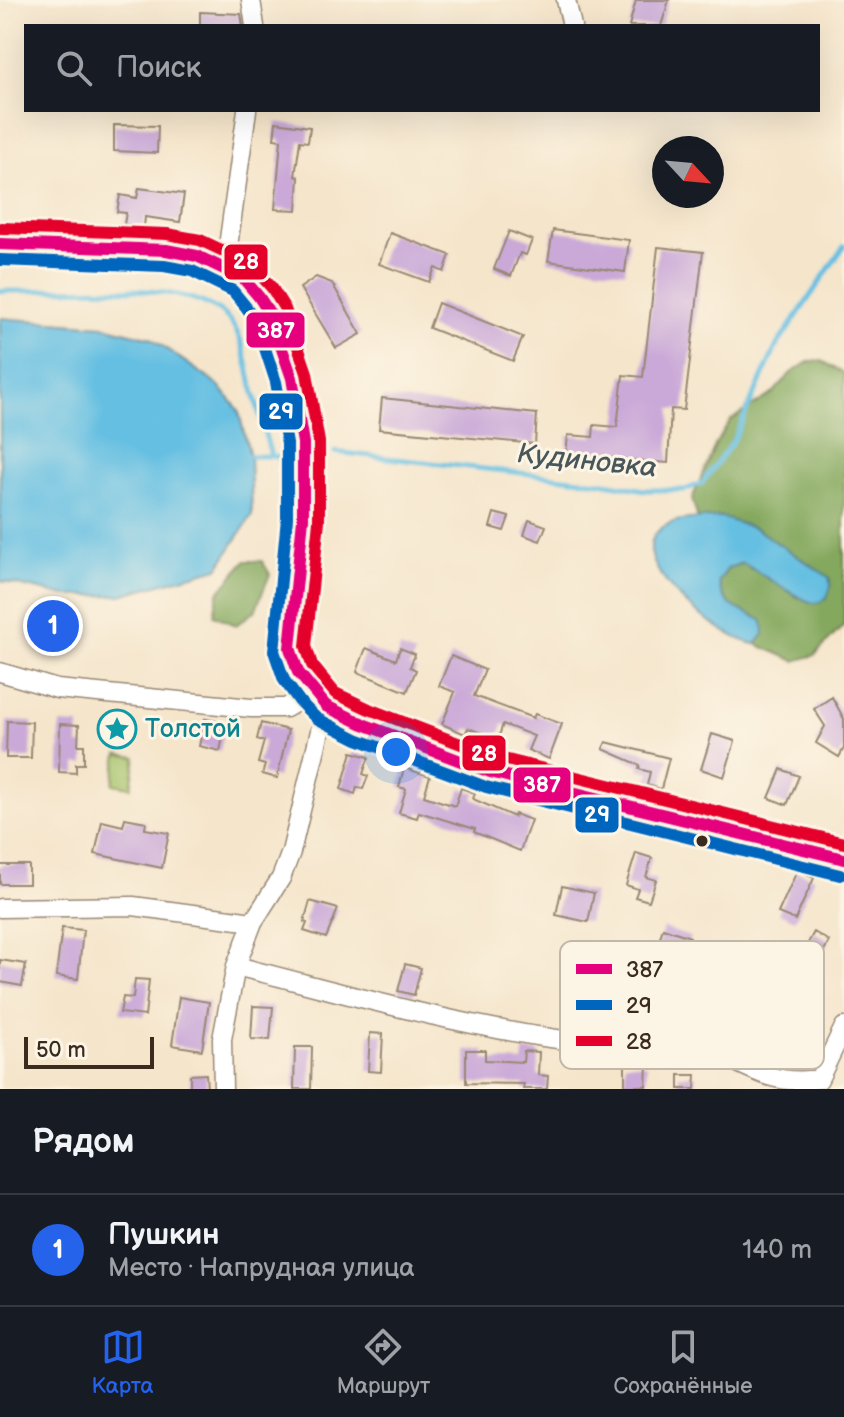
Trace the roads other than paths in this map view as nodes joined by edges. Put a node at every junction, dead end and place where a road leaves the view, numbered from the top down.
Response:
1 (251, 0) edge
2 (566, 0) edge
3 (255, 24) edge
4 (572, 24) edge
5 (247, 112) edge
6 (0, 244) edge
7 (225, 268) junction
8 (0, 672) edge
9 (319, 699) junction
10 (844, 859) edge
11 (0, 908) edge
12 (253, 922) junction
13 (236, 966) junction
14 (844, 1027) edge
15 (560, 1039) edge
16 (749, 1069) edge
17 (824, 1069) edge
18 (824, 1069) edge
19 (223, 1089) edge

1 - 3 street
2 - 4 street
5 - 7 street
6 - 7 main road
7 - 9 main road
8 - 9 street
9 - 10 main road
9 - 12 street
11 - 12 street
12 - 13 street
13 - 15 street
13 - 19 street
14 - 18 street
16 - 17 street

